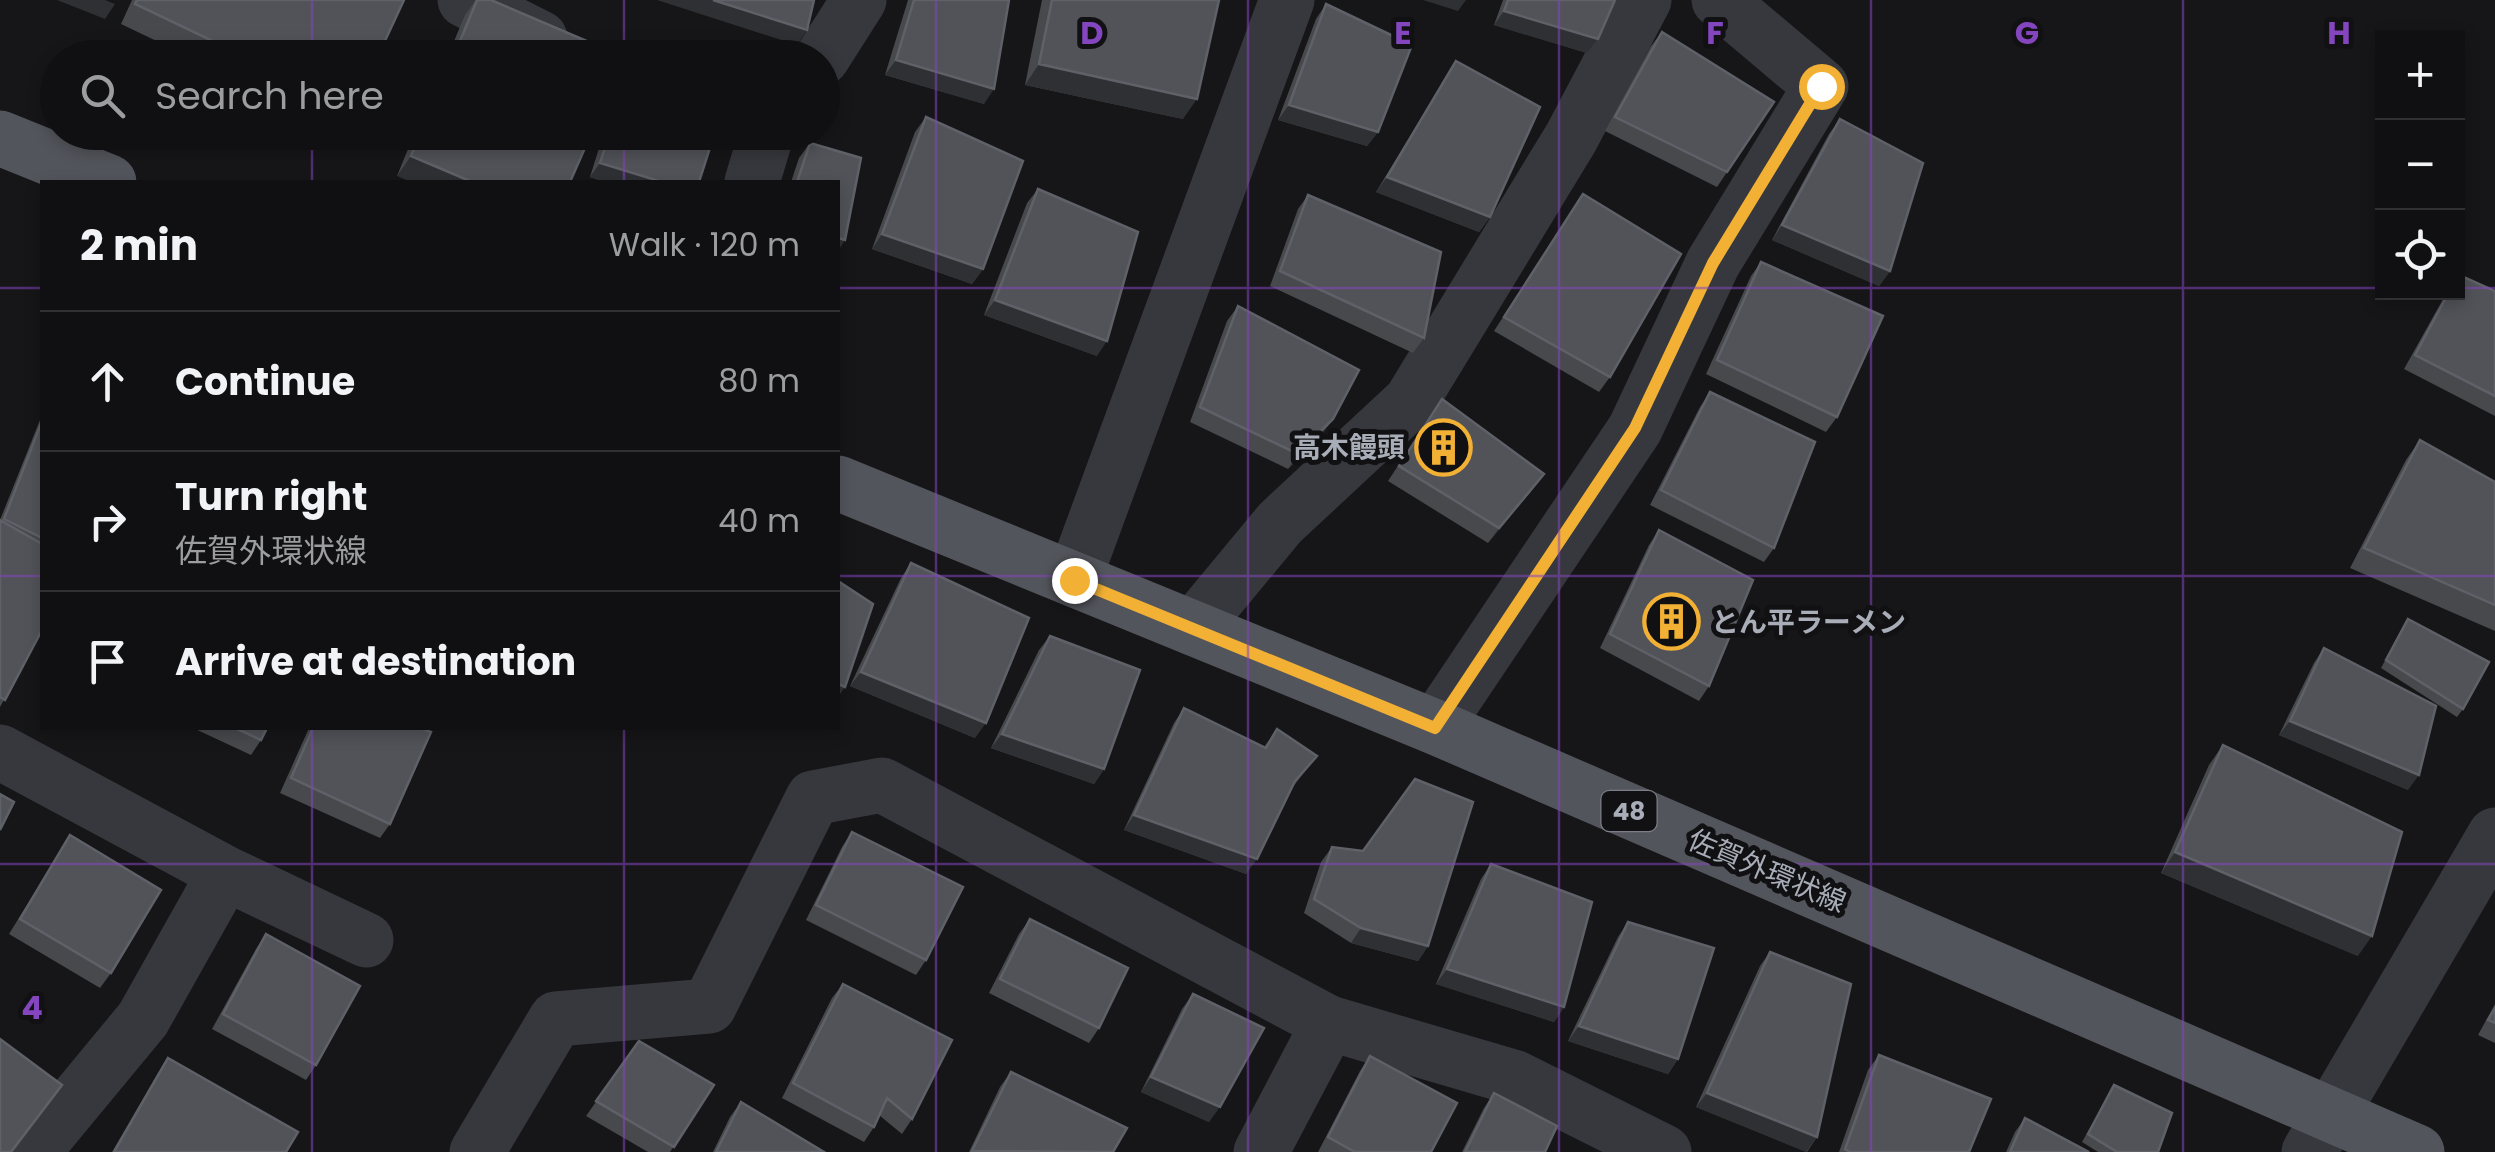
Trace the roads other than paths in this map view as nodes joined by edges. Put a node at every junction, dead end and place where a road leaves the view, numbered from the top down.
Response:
1 (465, 0) edge
2 (859, 0) edge
3 (1288, 0) edge
4 (1644, 0) edge
5 (1719, 0) edge
6 (544, 40) edge
7 (833, 40) edge
8 (0, 138) edge
9 (762, 150) edge
10 (103, 180) edge
11 (753, 180) edge
12 (840, 484) edge
13 (1074, 580) junction
14 (1193, 628) junction
15 (1435, 728) junction
16 (0, 752) edge
17 (2495, 835) edge
18 (225, 872) junction
19 (366, 940) dead end
20 (1329, 1023) junction
21 (2320, 1133) edge
22 (1660, 1151) edge
23 (34, 1152) edge
24 (477, 1152) edge
25 (1261, 1152) edge
26 (2416, 1152) edge

1 - 6 street
2 - 7 street
3 - 13 street
4 - 14 street
5 - 15 street
8 - 10 main road
9 - 11 street
12 - 13 main road, 佐賀外環状線 / 48
13 - 14 main road, 佐賀外環状線 / 48
14 - 15 main road, 佐賀外環状線 / 48
15 - 21 main road, 佐賀外環状線 / 48
16 - 18 street
17 - 21 street
18 - 19 street
18 - 23 street
20 - 22 street
20 - 24 street
20 - 25 street
21 - 26 main road, 佐賀外環状線 / 48

